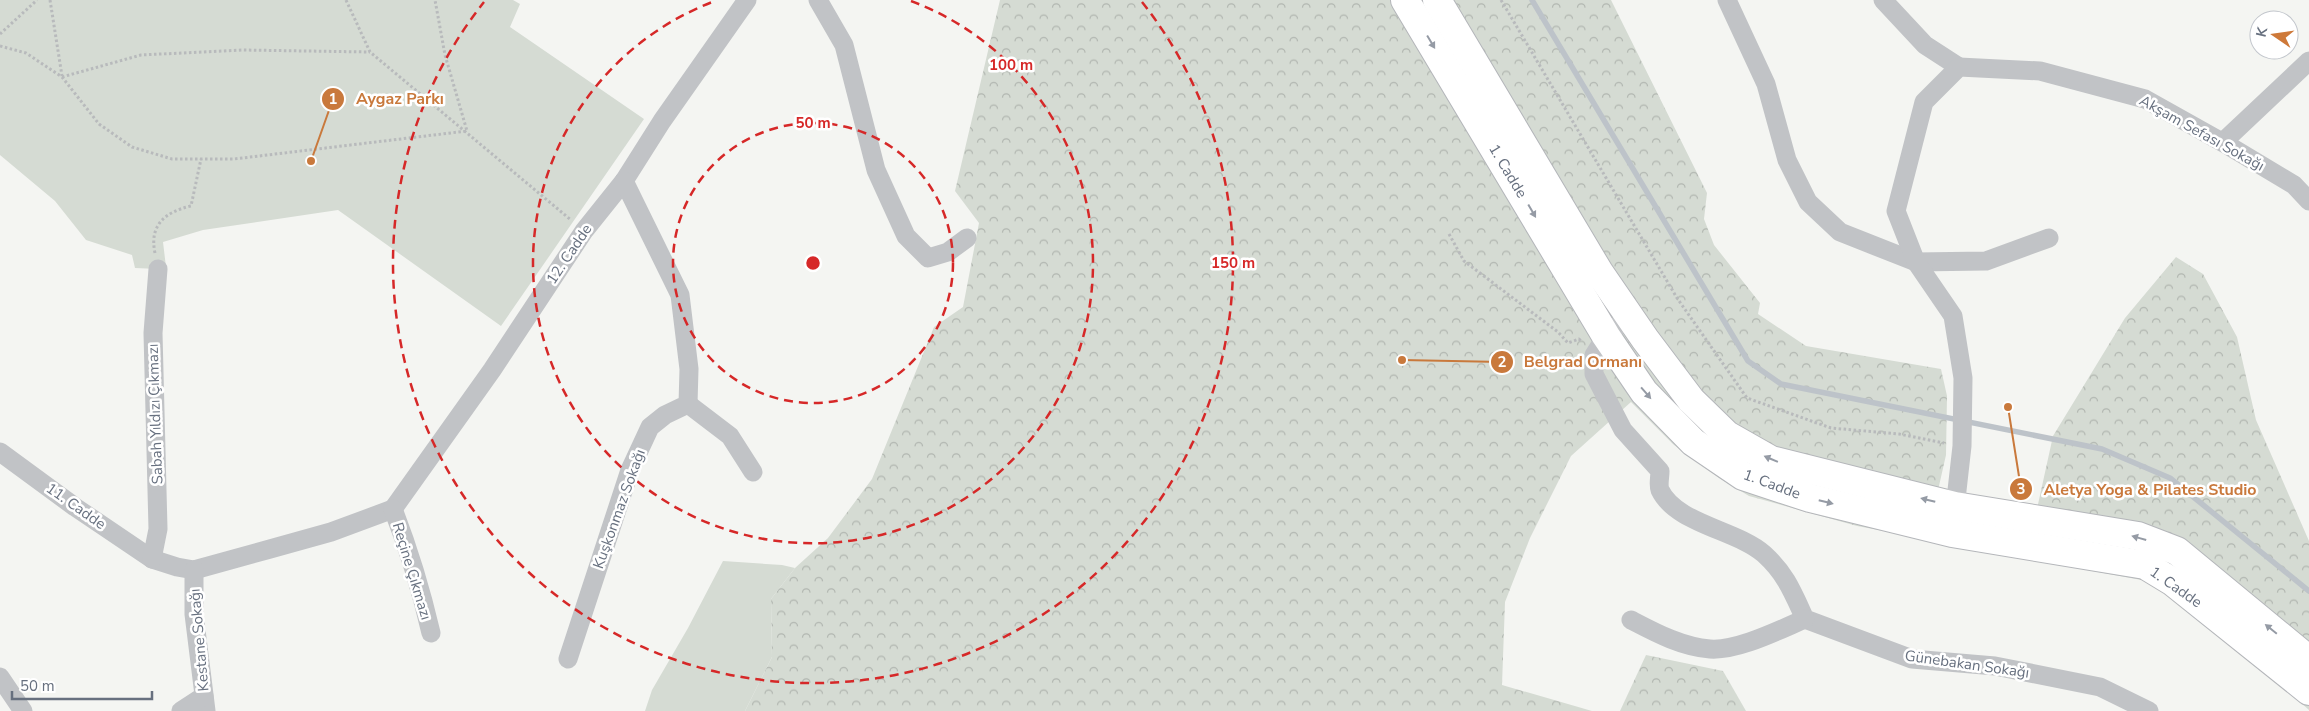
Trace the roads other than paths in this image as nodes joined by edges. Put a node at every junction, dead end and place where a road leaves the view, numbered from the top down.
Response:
1 (747, 0) edge
2 (818, 0) edge
3 (1405, 0) edge
4 (1437, 0) edge
5 (1727, 0) edge
6 (1883, 0) edge
7 (2309, 61) edge
8 (1959, 67) junction
9 (2222, 142) junction
10 (624, 181) junction
11 (2309, 201) edge
12 (967, 238) dead end
13 (2049, 238) dead end
14 (1916, 262) junction
15 (158, 269) road end
16 (1629, 316) junction
17 (1600, 345) junction
18 (688, 404) junction
19 (0, 452) edge
20 (753, 472) dead end
21 (393, 509) junction
22 (1954, 520) junction
23 (152, 559) junction
24 (194, 570) junction
25 (1805, 619) junction
26 (1631, 620) dead end
27 (431, 633) dead end
28 (568, 659) dead end
29 (2309, 660) edge
30 (0, 677) edge
31 (2309, 691) edge
32 (205, 704) edge
33 (23, 711) edge
34 (181, 711) edge
35 (2149, 711) edge

1 - 10 street, 12. Cadde
2 - 12 street
3 -> 17 main road, 1. Cadde
4 - 16 main road, 1. Cadde
5 - 14 street
6 - 8 street
7 - 9 street
8 - 9 street, Akşam Sefası Sokağı
8 - 14 street
9 - 11 street, Akşam Sefası Sokağı
10 - 18 street
10 - 21 street, 12. Cadde
13 - 14 street
14 - 22 street
15 - 23 street, Sabah Yıldızı Çıkmazı
16 - 17 street
22 -> 16 main road, 1. Cadde
17 -> 22 main road, 1. Cadde
17 - 25 street
18 - 20 street
18 - 28 street, Kuşkonmaz Sokağı
19 - 23 street, 11. Cadde
21 - 24 street
21 - 27 street, Reçine Çıkmazı
29 -> 22 main road, 1. Cadde
22 - 31 main road, 1. Cadde
23 - 24 street, 11. Cadde
24 - 32 street, Kestane Sokağı
25 - 26 street
25 - 35 street, Günebakan Sokağı
30 - 33 street
32 - 34 street

